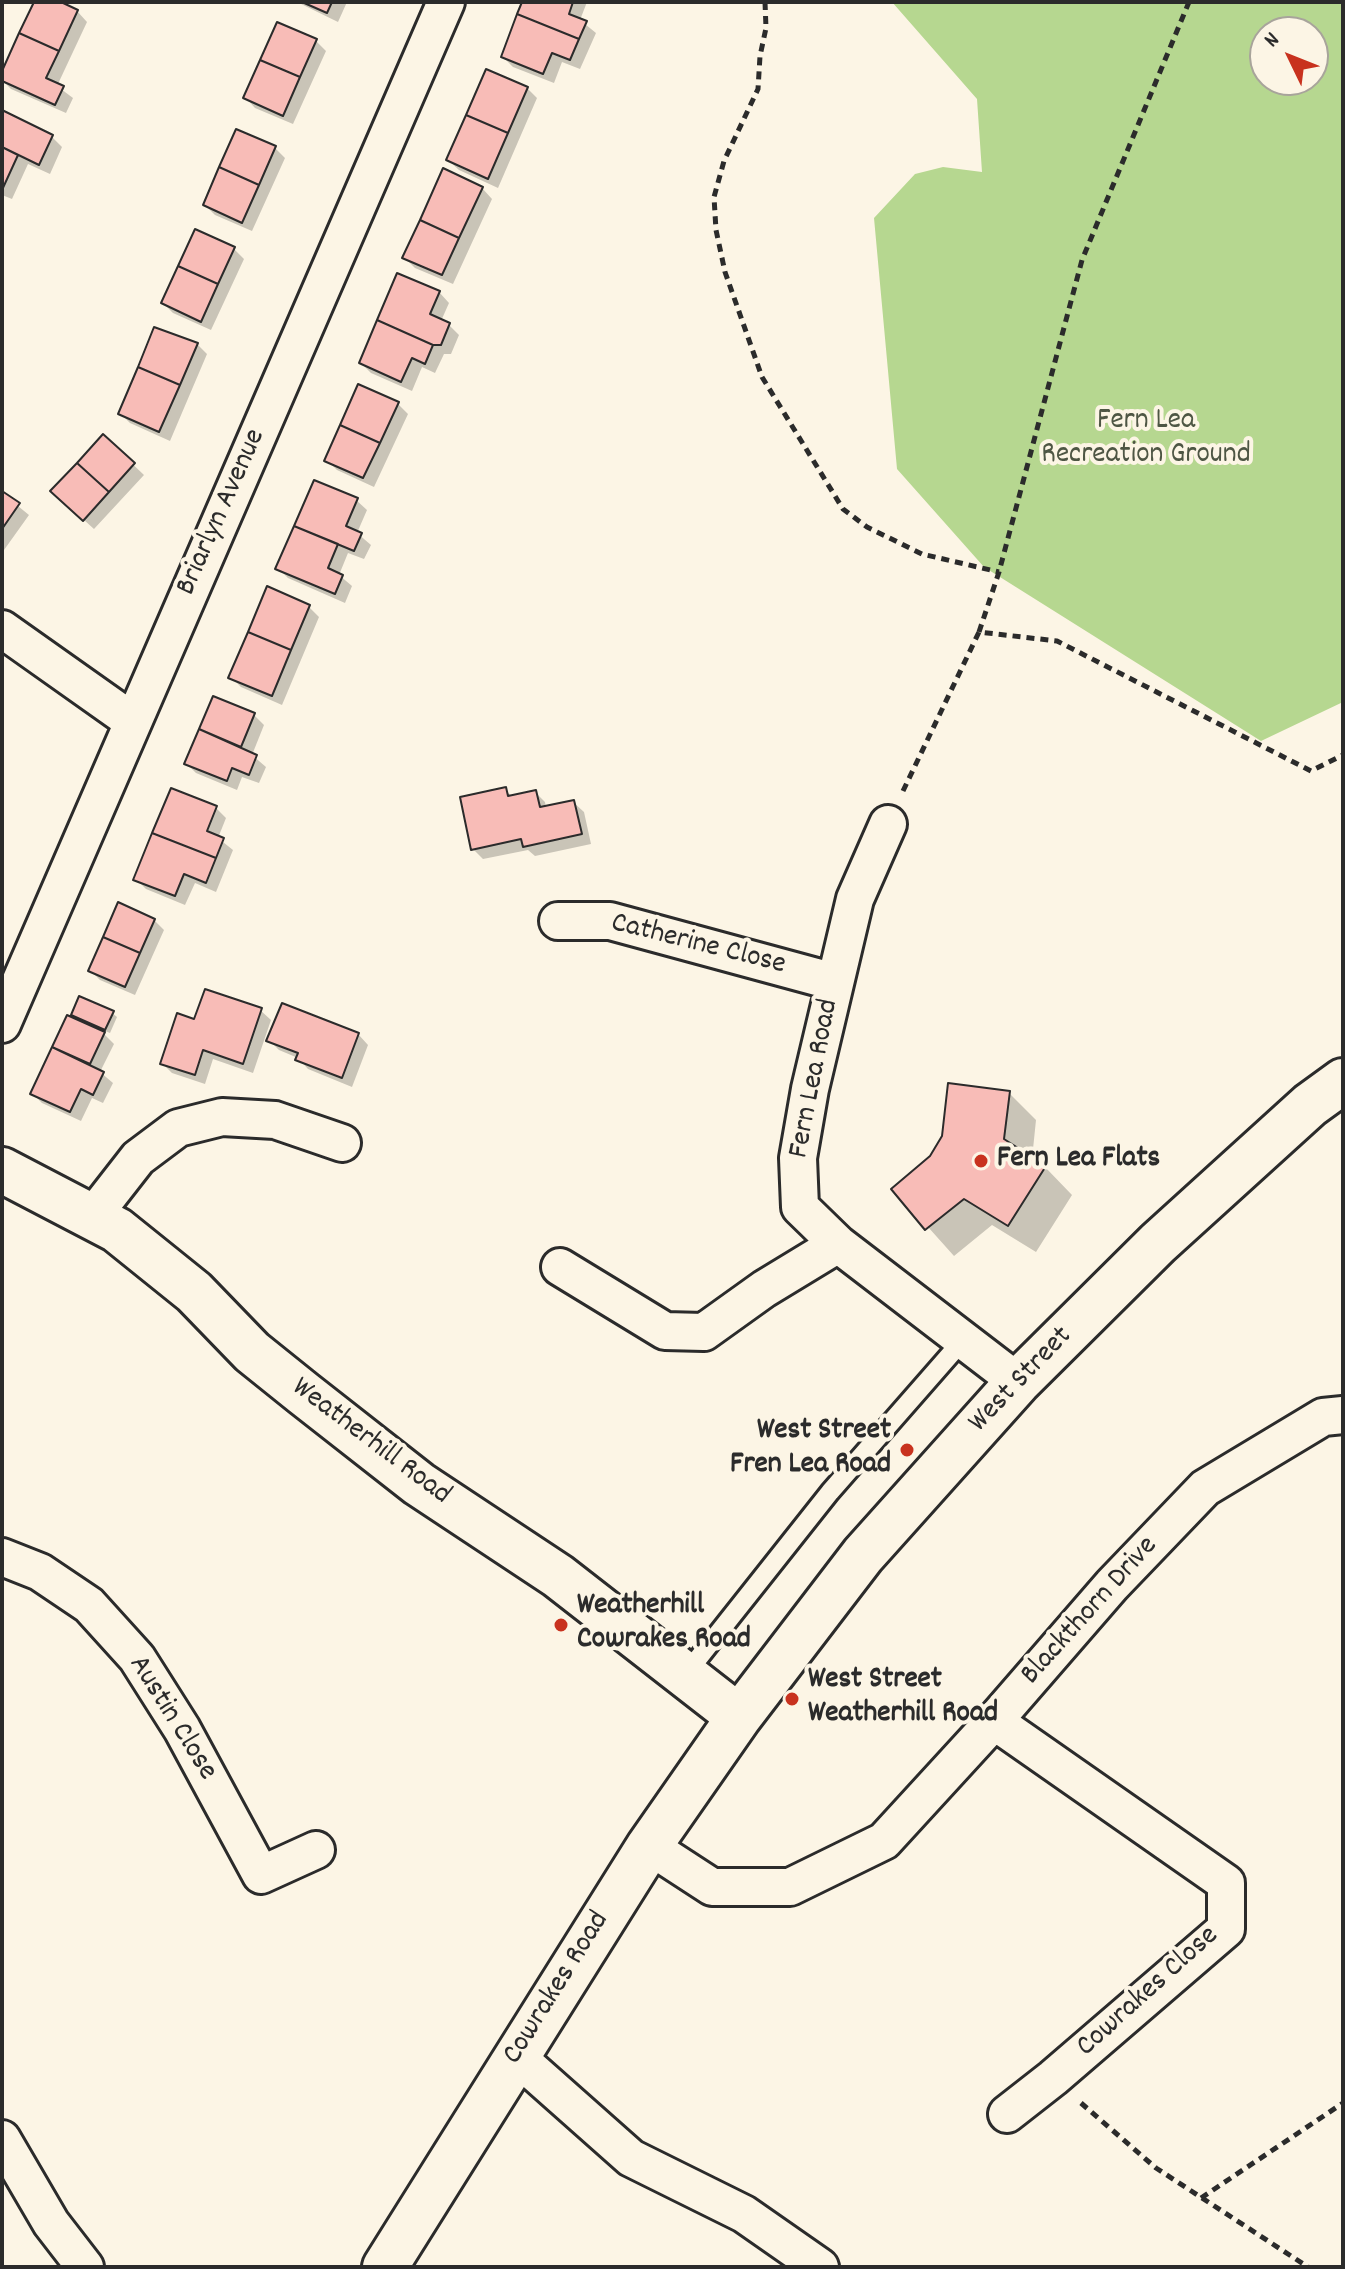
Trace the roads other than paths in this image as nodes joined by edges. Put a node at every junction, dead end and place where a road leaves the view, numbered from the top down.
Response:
1 (446, 2) edge
2 (2, 629) edge
3 (132, 721) junction
4 (888, 824) road end
5 (558, 921) dead end
6 (835, 982) junction
7 (2, 1024) edge
8 (1343, 1081) edge
9 (342, 1143) dead end
10 (2, 1170) edge
11 (92, 1217) junction
12 (838, 1244) junction
13 (560, 1267) dead end
14 (963, 1340) junction
15 (1018, 1382) junction
16 (1343, 1415) edge
17 (2, 1557) edge
18 (685, 1675) junction
19 (739, 1717) junction
20 (994, 1721) junction
21 (649, 1846) junction
22 (316, 1850) dead end
23 (516, 2056) junction
24 (1007, 2114) dead end
25 (2, 2139) edge
26 (85, 2267) edge
27 (385, 2267) edge
28 (820, 2267) edge

1 - 3 street, Briarlyn Avenue
2 - 3 street
3 - 7 street, Briarlyn Avenue
4 - 6 street, Fern Lea Road
5 - 6 street, Catherine Close
6 - 12 street, Fern Lea Road
8 - 15 street, West Street
9 - 11 street
10 - 11 street, Weatherhill Road
11 - 18 street, Weatherhill Road
12 - 13 street
12 - 14 street, Fern Lea Road
14 - 15 street, Fern Lea Road
14 - 18 lane
15 - 19 street, West Street
16 - 20 street, Blackthorn Drive
17 - 22 street, Austin Close
18 - 19 street, Weatherhill Road
19 - 21 street, Cowrakes Road
20 - 21 street, Blackthorn Drive
20 - 24 street, Cowrakes Close
21 - 23 street, Cowrakes Road
23 - 27 street, Cowrakes Road
23 - 28 street
25 - 26 street

